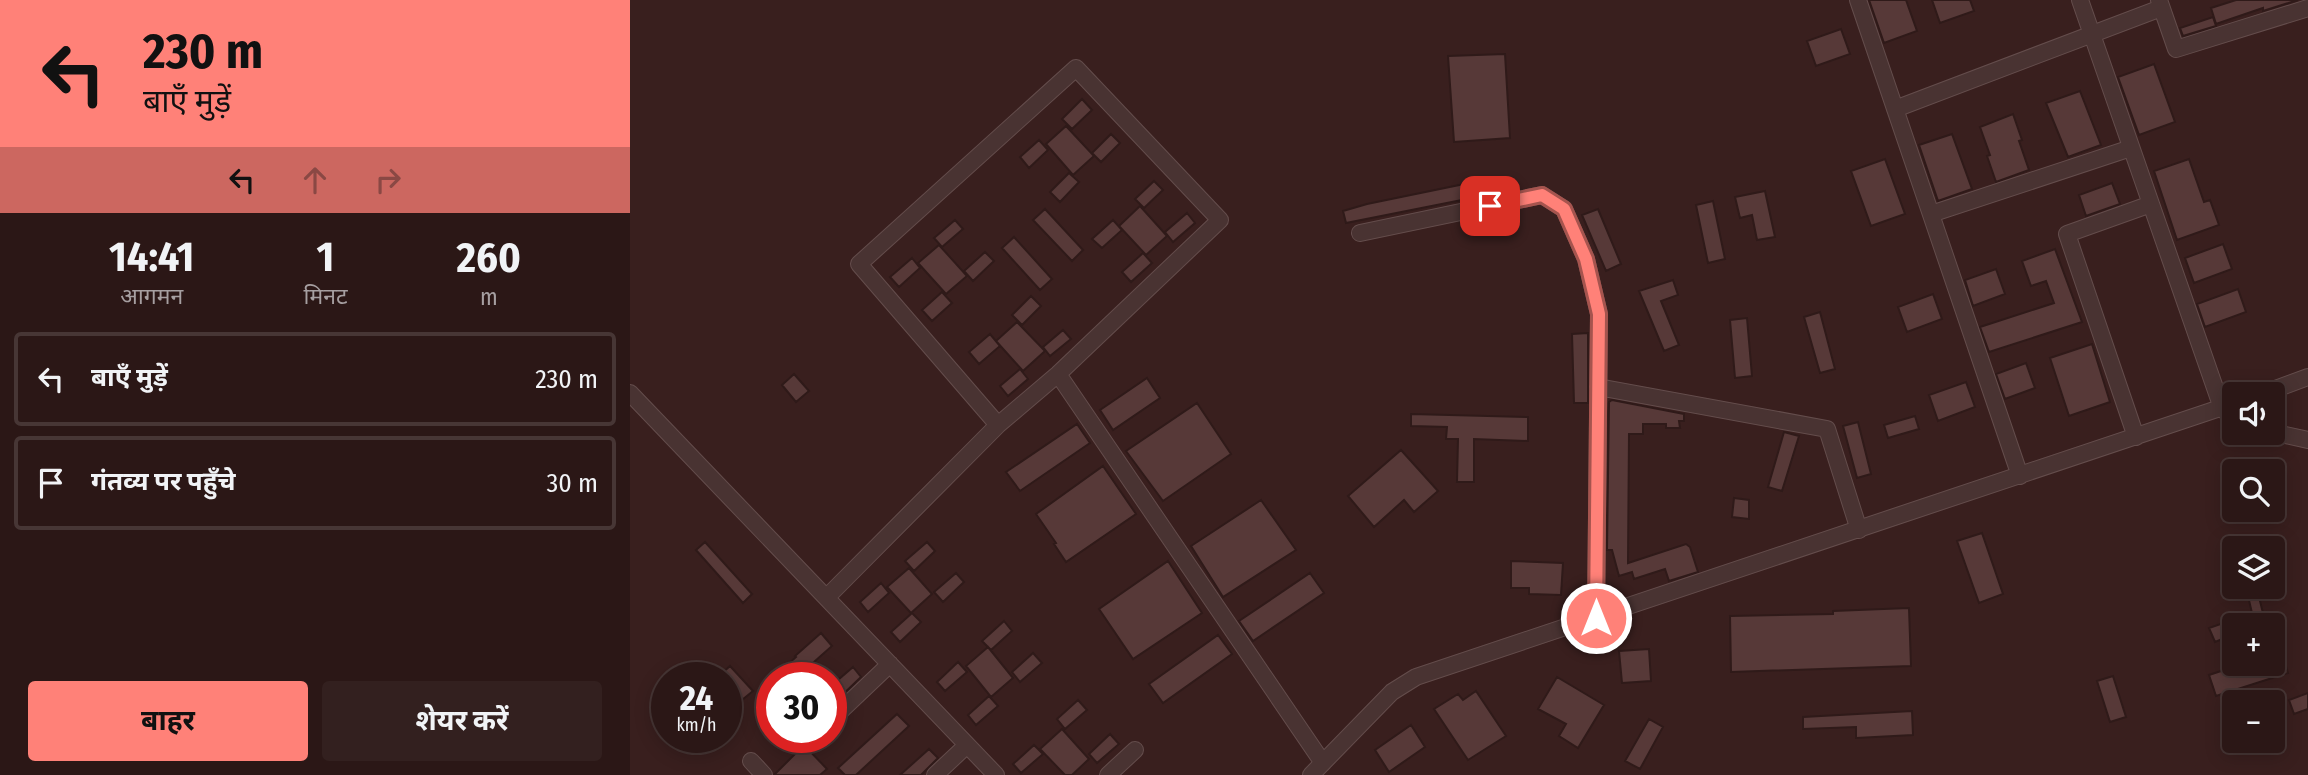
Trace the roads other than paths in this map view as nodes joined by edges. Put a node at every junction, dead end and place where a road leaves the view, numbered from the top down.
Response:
1 (1858, 0) edge
2 (2080, 0) edge
3 (2160, 4) edge
4 (2308, 8) edge
5 (2092, 34) junction
6 (1895, 109) junction
7 (2132, 148) junction
8 (2151, 204) junction
9 (1931, 214) junction
10 (1360, 233) dead end
11 (1058, 374) junction
12 (2308, 377) edge
13 (2285, 386) edge
14 (1598, 387) junction
15 (2222, 390) edge
16 (630, 393) edge
17 (2222, 408) edge
18 (998, 425) junction
19 (2285, 435) edge
20 (2136, 437) junction
21 (2308, 440) edge
22 (2020, 476) junction
23 (1859, 530) junction
24 (827, 597) junction
25 (1596, 618) junction
26 (890, 664) junction
27 (847, 705) edge
28 (967, 745) junction
29 (1135, 750) dead end
30 (751, 761) dead end
31 (1317, 769) edge
32 (764, 775) edge
33 (935, 775) edge
34 (996, 775) edge
35 (1108, 775) edge

1 - 6 street
2 - 5 street
3 - 4 street
3 - 5 street
5 - 6 street
5 - 7 street
6 - 9 street
7 - 8 street
7 - 9 street
8 - 15 street
8 - 20 street
9 - 22 street
10 - 14 street
11 - 18 street
11 - 18 street
11 - 31 street
12 - 13 street
14 - 23 street
14 - 25 street
16 - 24 street
17 - 20 street
18 - 24 street
19 - 21 street
20 - 22 street
22 - 23 street
23 - 25 street
24 - 26 street
25 - 31 street
26 - 27 street
26 - 28 street
28 - 33 street
28 - 34 street
29 - 35 street
30 - 32 street

